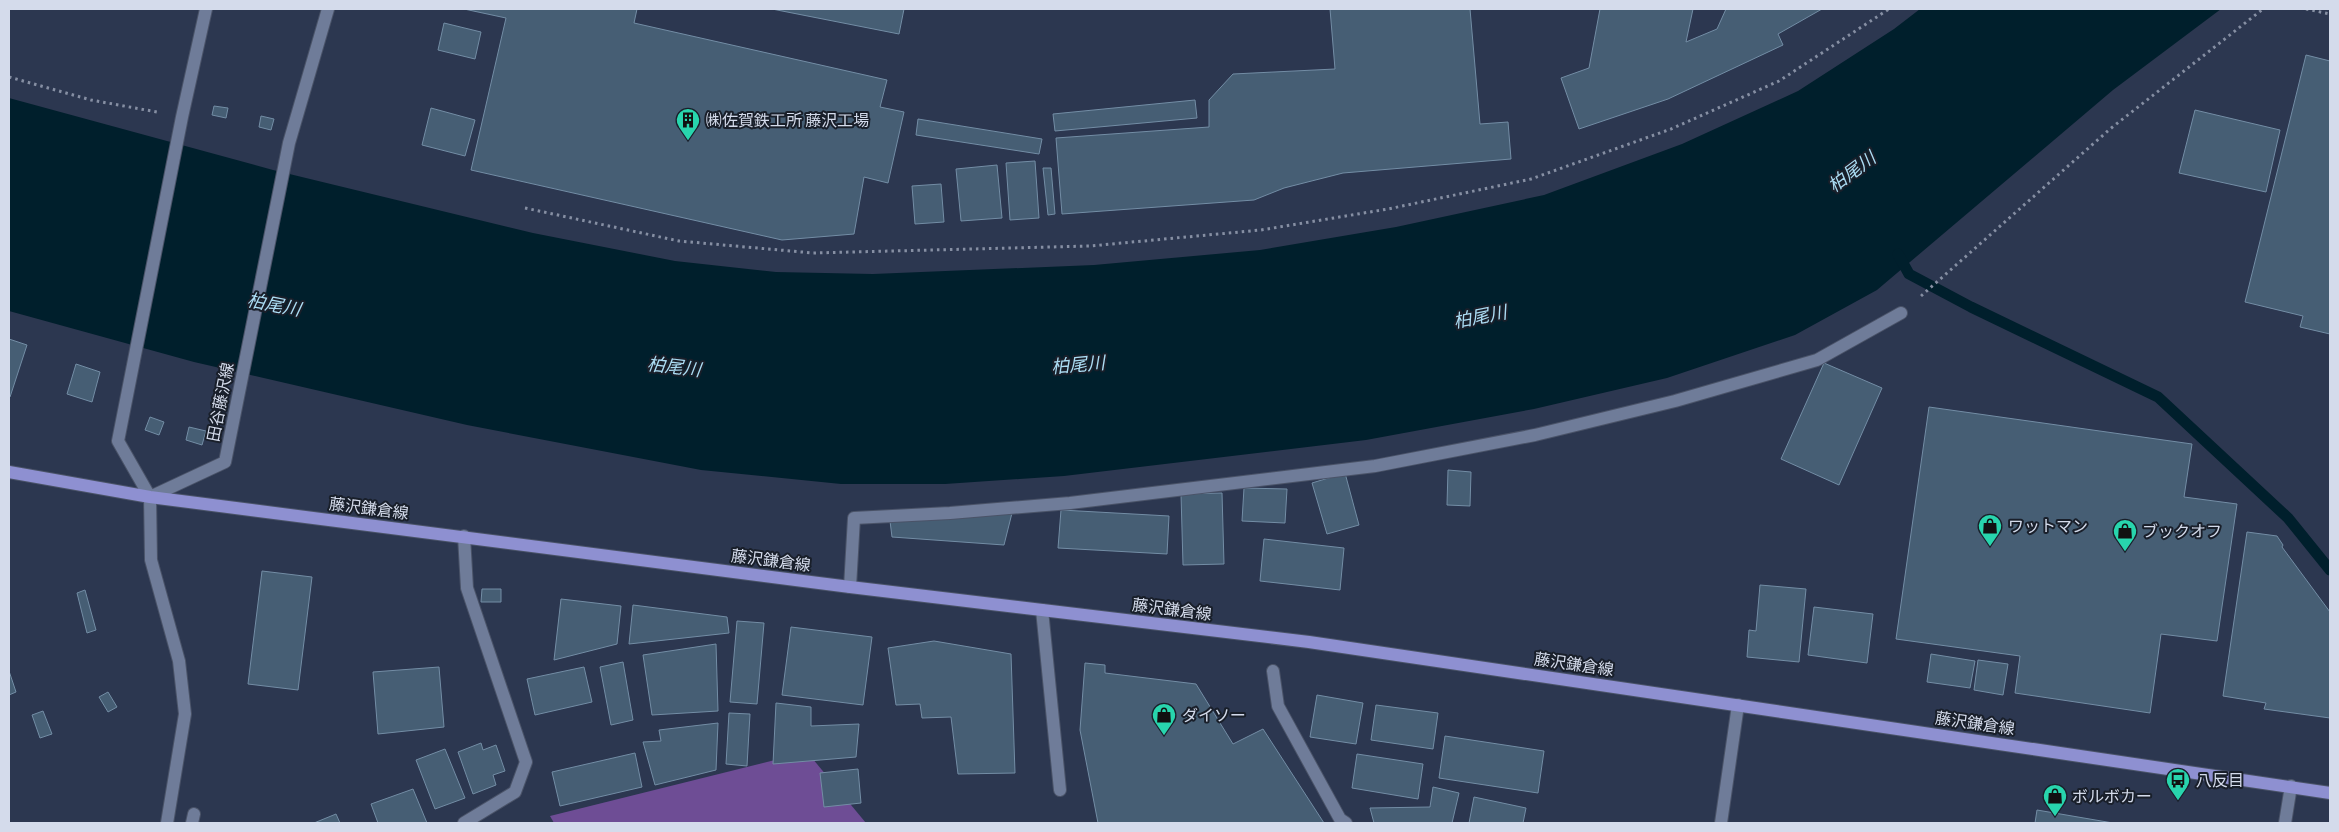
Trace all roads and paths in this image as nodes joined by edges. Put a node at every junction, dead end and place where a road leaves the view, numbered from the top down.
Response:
1 (206, 9) edge
2 (328, 9) edge
3 (1889, 9) edge
4 (2262, 9) edge
5 (2306, 9) edge
6 (2330, 14) edge
7 (9, 77) edge
8 (182, 117) junction
9 (525, 208) dead end
10 (1901, 313) joint
11 (9, 472) edge
12 (150, 497) junction
13 (464, 536) junction
14 (850, 587) junction
15 (1042, 610) junction
16 (1273, 671) dead end
17 (1738, 705) junction
18 (2291, 786) junction
19 (1060, 790) dead end
20 (2330, 793) edge
21 (167, 823) edge
22 (464, 823) edge
23 (1346, 823) edge
24 (1721, 823) edge
25 (2285, 823) edge

1 - 8 main road
2 - 12 main road, 田谷藤沢線
3 - 9 path
4 - 10 path
5 - 6 path
7 - 8 path
8 - 12 main road
10 - 14 main road
11 - 12 main road, 藤沢鎌倉線
12 - 13 main road, 藤沢鎌倉線
12 - 21 main road
13 - 14 main road, 藤沢鎌倉線
13 - 22 main road
14 - 15 main road, 藤沢鎌倉線
15 - 17 main road, 藤沢鎌倉線
15 - 19 main road
16 - 23 main road
17 - 18 main road, 藤沢鎌倉線
17 - 24 main road
18 - 20 main road, 藤沢鎌倉線
18 - 25 main road

